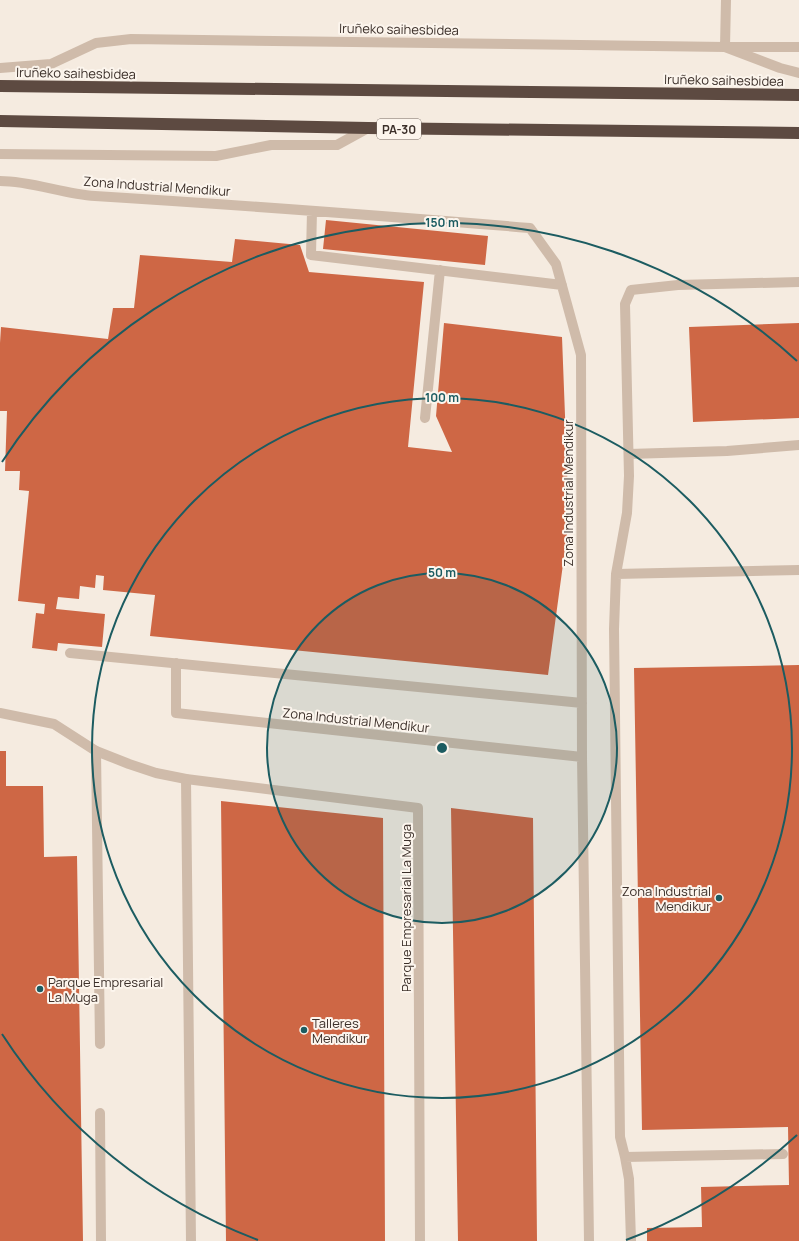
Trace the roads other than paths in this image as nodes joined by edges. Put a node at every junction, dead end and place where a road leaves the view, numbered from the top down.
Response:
1 (726, 0) edge
2 (725, 47) junction
3 (799, 47) edge
4 (0, 68) edge
5 (799, 73) edge
6 (0, 86) edge
7 (799, 95) edge
8 (0, 121) edge
9 (368, 128) junction
10 (799, 132) edge
11 (0, 154) edge
12 (0, 181) edge
13 (312, 211) junction
14 (440, 270) junction
15 (799, 282) edge
16 (562, 285) junction
17 (425, 418) dead end
18 (799, 445) edge
19 (629, 454) junction
20 (799, 570) edge
21 (616, 574) junction
22 (70, 653) dead end
23 (176, 663) junction
24 (582, 703) junction
25 (0, 713) edge
26 (96, 751) junction
27 (582, 757) junction
28 (186, 779) junction
29 (100, 1044) dead end
30 (100, 1113) dead end
31 (783, 1154) dead end
32 (625, 1157) junction
33 (101, 1241) edge
34 (192, 1241) edge
35 (420, 1241) edge
36 (589, 1241) edge
37 (631, 1241) edge

1 - 2 street
2 - 3 street
2 - 4 street, Iruñeko saihesbidea
2 - 5 street, Iruñeko saihesbidea
6 - 7 highway, Iruñeko saihesbidea
8 - 9 highway, PA-30
9 - 10 highway, PA-30
9 - 11 street
12 - 13 street, Zona Industrial Mendikur
13 - 14 street
13 - 16 street, Zona Industrial Mendikur
14 - 16 street
14 - 17 street
15 - 19 street
16 - 24 street, Zona Industrial Mendikur
18 - 19 street
19 - 21 street
20 - 21 street
21 - 32 street
22 - 23 street
23 - 24 street
23 - 27 street, Zona Industrial Mendikur
24 - 27 street, Zona Industrial Mendikur
25 - 26 street, Parque Empresarial La Muga
26 - 28 street, Parque Empresarial La Muga
26 - 29 street
27 - 36 street, Zona Industrial Mendikur
28 - 34 street
28 - 35 street, Parque Empresarial La Muga
30 - 33 street
31 - 32 street
32 - 37 street

